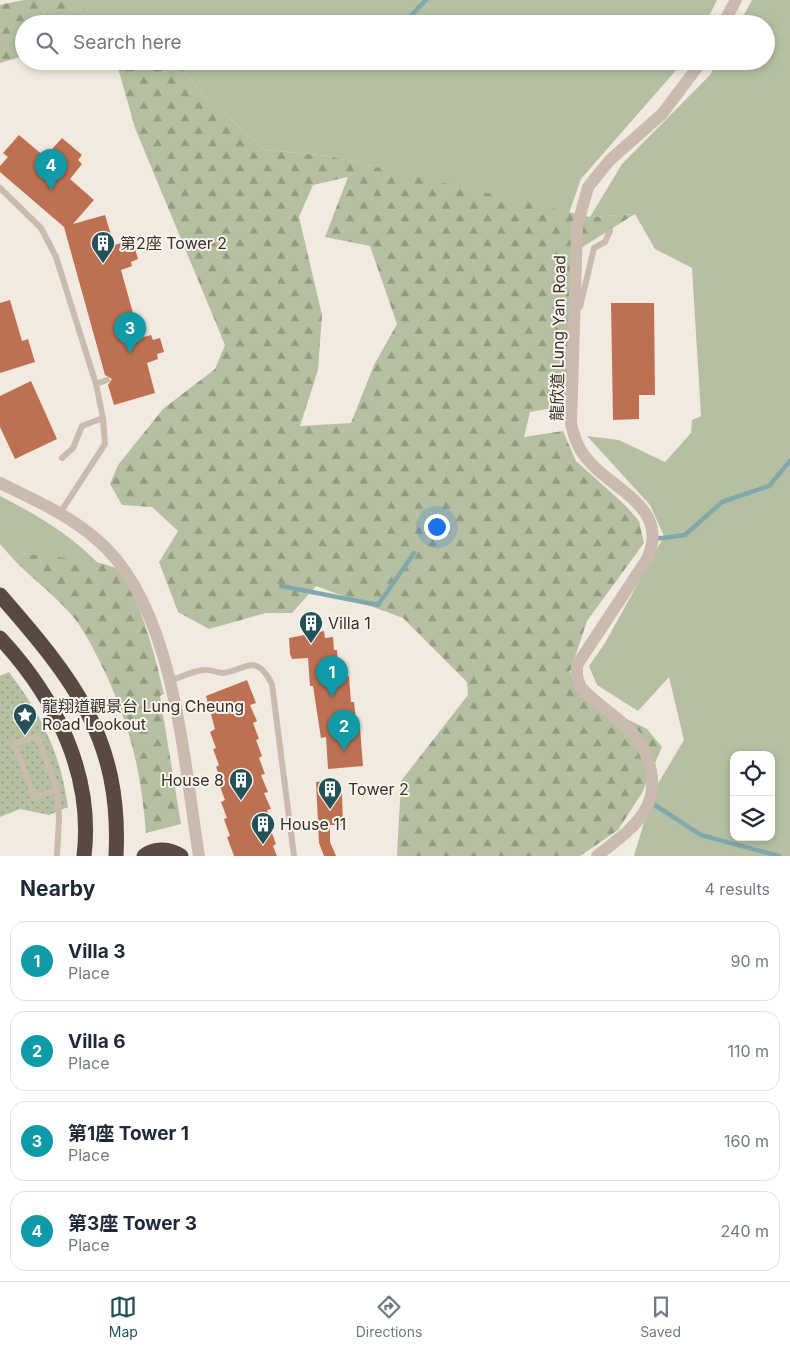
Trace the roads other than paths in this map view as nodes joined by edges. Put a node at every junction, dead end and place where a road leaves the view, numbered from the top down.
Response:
1 (736, 0) edge
2 (728, 15) edge
3 (695, 70) edge
4 (0, 188) edge
5 (610, 231) dead end
6 (575, 330) junction
7 (107, 380) dead end
8 (96, 384) junction
9 (103, 418) junction
10 (62, 458) dead end
11 (0, 483) edge
12 (60, 513) junction
13 (0, 595) edge
14 (0, 638) edge
15 (170, 681) junction
16 (57, 789) junction
17 (57, 856) edge
18 (84, 856) edge
19 (116, 856) edge
20 (144, 856) edge
21 (181, 856) edge
22 (199, 856) edge
23 (294, 856) edge
24 (597, 856) edge

1 - 2 street
3 - 6 street, 龍欣道 Lung Yan Road
4 - 8 lane
5 - 6 lane
6 - 24 street, 龍欣道 Lung Yan Road
7 - 8 lane
8 - 9 lane
9 - 10 lane
9 - 12 lane
11 - 12 street
12 - 15 street
13 - 19 highway
14 - 18 highway
15 - 22 street
15 - 23 lane
16 - 16 lane
16 - 17 lane
20 - 21 highway

